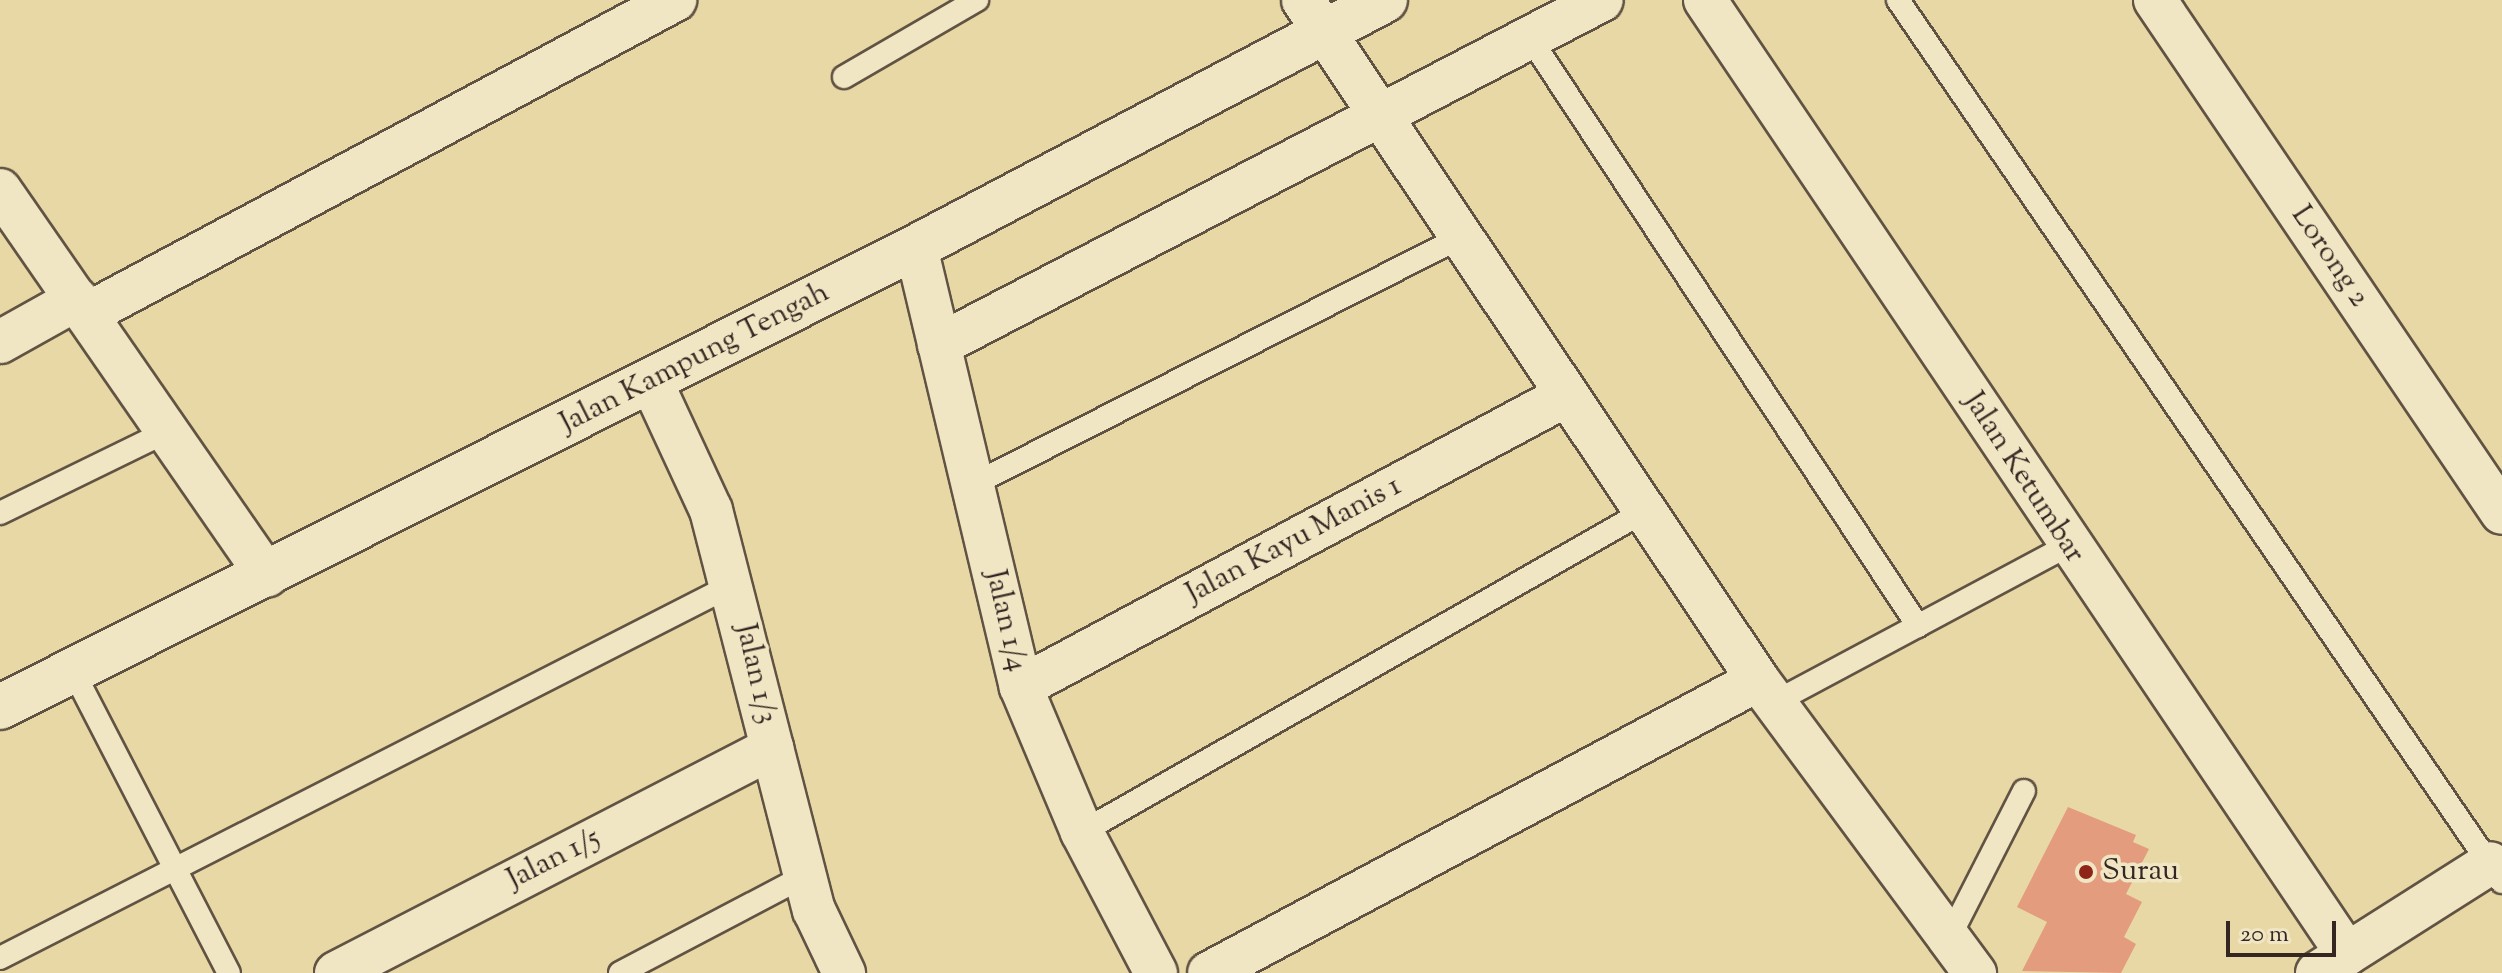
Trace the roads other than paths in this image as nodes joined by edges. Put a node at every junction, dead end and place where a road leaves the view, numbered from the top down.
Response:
1 (675, 0) edge
2 (977, 0) edge
3 (1385, 0) edge
4 (1602, 0) edge
5 (1705, 0) edge
6 (1898, 0) edge
7 (2155, 0) edge
8 (1315, 17) edge
9 (1532, 41) junction
10 (844, 77) dead end
11 (1381, 116) junction
12 (0, 190) edge
13 (1461, 237) junction
14 (916, 247) junction
15 (82, 306) junction
16 (0, 342) edge
17 (939, 345) junction
18 (651, 381) junction
19 (1567, 395) junction
20 (168, 431) junction
21 (972, 485) junction
22 (1645, 511) junction
23 (0, 513) edge
24 (2502, 513) edge
25 (2067, 546) junction
26 (267, 575) junction
27 (734, 584) junction
28 (1918, 626) junction
29 (72, 669) junction
30 (1021, 687) junction
31 (1766, 691) junction
32 (0, 707) edge
33 (772, 748) junction
34 (2024, 791) dead end
35 (1082, 832) junction
36 (175, 869) junction
37 (2496, 873) edge
38 (805, 876) junction
39 (1949, 938) junction
40 (0, 958) edge
41 (2332, 963) edge
42 (1229, 968) edge
43 (229, 973) edge
44 (336, 973) edge
45 (620, 973) edge
46 (844, 973) edge
47 (1156, 973) edge
48 (1975, 973) edge

1 - 15 street
2 - 10 lane
3 - 8 street, Jalan Kampung Tengah
4 - 9 street
5 - 25 street, Jalan Ketumbar
6 - 37 lane
7 - 24 street, Lorong 2
8 - 11 street
8 - 14 street, Jalan Kampung Tengah
9 - 11 street
9 - 28 lane
11 - 13 street
11 - 17 street
12 - 15 street
13 - 19 street
13 - 21 lane
14 - 17 street, Jalan 1/4
14 - 18 street, Jalan Kampung Tengah
15 - 16 street
15 - 20 street
17 - 21 street, Jalan 1/4
18 - 26 street, Jalan Kampung Tengah
18 - 27 street, Jalan 1/3
19 - 22 street
19 - 30 street, Jalan Kayu Manis 1
20 - 23 lane
20 - 26 street
21 - 30 street, Jalan 1/4
22 - 31 street
22 - 35 lane
25 - 28 lane
25 - 41 street, Jalan Ketumbar
26 - 29 street, Jalan Kampung Tengah
27 - 33 street, Jalan 1/3
27 - 36 lane
28 - 31 lane
29 - 32 street, Jalan Kampung Tengah
29 - 36 lane
30 - 35 street, Jalan 1/4
31 - 39 street
31 - 42 street
33 - 38 street, Jalan 1/3
33 - 44 street, Jalan 1/5
34 - 39 lane
35 - 47 street, Jalan 1/4
36 - 40 lane
36 - 43 lane
37 - 41 street
38 - 45 lane
38 - 46 street, Jalan 1/3
39 - 48 street

